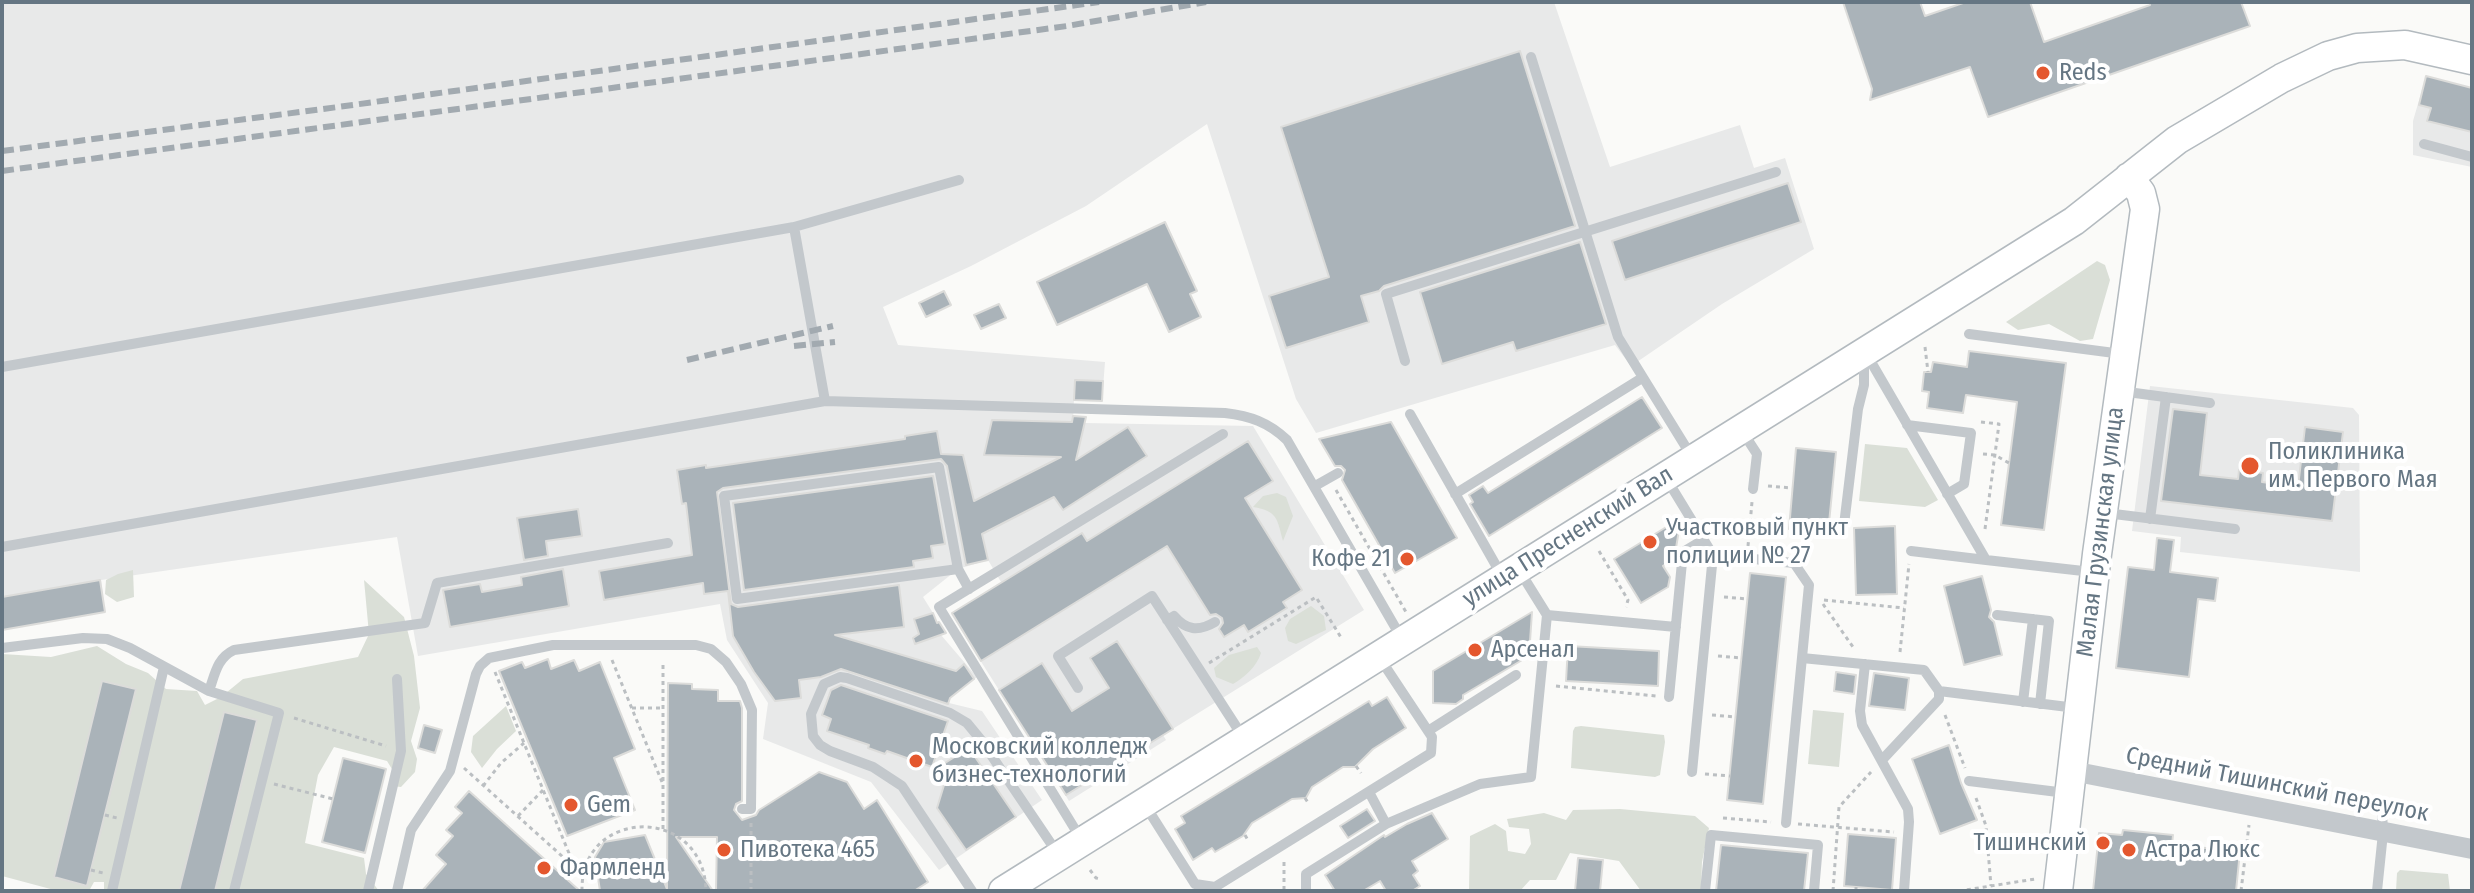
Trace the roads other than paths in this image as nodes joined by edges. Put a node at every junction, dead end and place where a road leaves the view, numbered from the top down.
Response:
1 (1531, 57) dead end
2 (2472, 60) edge
3 (2424, 144) dead end
4 (2472, 157) edge
5 (1776, 172) dead end
6 (2129, 177) junction
7 (959, 180) dead end
8 (794, 227) junction
9 (1585, 232) junction
10 (1969, 334) dead end
11 (1865, 352) junction
12 (2124, 354) junction
13 (1405, 361) dead end
14 (2, 367) edge
15 (1642, 378) junction
16 (2119, 391) junction
17 (2166, 397) junction
18 (825, 401) junction
19 (2210, 403) dead end
20 (1410, 414) dead end
21 (1907, 425) junction
22 (1741, 429) junction
23 (1223, 434) dead end
24 (1693, 459) junction
25 (1334, 475) road end
26 (1665, 477) junction
27 (1315, 486) junction
28 (1754, 487) road end
29 (1455, 494) junction
30 (1947, 494) junction
31 (2102, 513) junction
32 (2150, 519) junction
33 (1844, 525) dead end
34 (2235, 529) dead end
35 (1703, 540) junction
36 (668, 543) dead end
37 (2, 547) edge
38 (1911, 551) road end
39 (1713, 555) junction
40 (1986, 560) junction
41 (958, 569) junction
42 (2094, 572) junction
43 (1510, 573) junction
44 (969, 589) junction
45 (1547, 615) junction
46 (1997, 615) dead end
47 (2033, 619) junction
48 (1167, 620) junction
49 (1215, 622) dead end
50 (1676, 627) junction
51 (1403, 641) junction
52 (2, 648) edge
53 (1378, 656) junction
54 (1802, 658) junction
55 (1865, 664) junction
56 (164, 667) junction
57 (1516, 675) dead end
58 (397, 679) dead end
59 (1078, 688) dead end
60 (209, 691) junction
61 (1939, 691) junction
62 (1669, 697) road end
63 (2023, 702) junction
64 (2040, 704) junction
65 (2079, 708) junction
66 (1428, 731) junction
67 (1245, 740) junction
68 (1882, 760) junction
69 (1692, 772) road end
70 (1969, 781) dead end
71 (2070, 782) junction
72 (1369, 792) junction
73 (1144, 803) junction
74 (746, 809) road end
75 (2382, 810) dead end
76 (1786, 823) road end
77 (1386, 824) junction
78 (2383, 833) junction
79 (1071, 848) junction
80 (2472, 849) edge
81 (2048, 885) edge
82 (1226, 886) edge
83 (1018, 887) edge
84 (112, 891) edge
85 (234, 891) edge
86 (368, 891) edge
87 (397, 891) edge
88 (972, 891) edge
89 (1306, 891) edge
90 (1705, 891) edge
91 (1814, 891) edge
92 (1904, 891) edge
93 (2377, 891) edge

1 - 9 lane
2 - 6 main road, улица Пресненский Вал
3 - 4 lane
5 - 9 lane
6 - 11 main road, улица Пресненский Вал
6 - 12 main road, Малая Грузинская улица
7 - 8 lane
8 - 14 lane
8 - 18 lane
9 - 13 lane
9 - 15 lane
10 - 12 lane
11 - 21 lane
11 - 22 main road, улица Пресненский Вал
11 - 33 lane
12 - 16 main road, Малая Грузинская улица
15 - 24 lane
15 - 29 lane
16 - 17 lane
16 - 31 main road, Малая Грузинская улица
17 - 19 lane
17 - 32 lane
18 - 27 lane
18 - 37 lane
20 - 29 lane
21 - 30 lane
21 - 30 lane
22 - 24 main road, улица Пресненский Вал
22 - 28 lane
23 - 44 lane
24 - 26 main road, улица Пресненский Вал
25 - 27 lane
26 - 35 lane
26 - 43 main road, улица Пресненский Вал
27 - 51 lane
29 - 43 lane
30 - 40 lane
31 - 32 lane
31 - 42 main road, Малая Грузинская улица
32 - 34 lane
35 - 39 lane
35 - 50 lane
36 - 60 lane
38 - 40 lane
39 - 54 lane
39 - 69 lane
40 - 42 lane
41 - 41 lane
41 - 44 lane
42 - 65 main road, Малая Грузинская улица
43 - 45 lane
43 - 51 main road, улица Пресненский Вал
44 - 79 lane
45 - 50 lane
45 - 77 lane
46 - 47 lane
47 - 63 lane
47 - 64 lane
48 - 49 lane
48 - 59 lane
48 - 67 lane
50 - 62 lane
51 - 53 main road, улица Пресненский Вал
52 - 56 lane
53 - 66 lane
53 - 67 main road, улица Пресненский Вал
54 - 55 lane
54 - 76 lane
55 - 61 lane
55 - 68 lane
56 - 60 lane
56 - 84 lane
57 - 66 lane
58 - 86 lane
60 - 85 lane
61 - 63 lane
61 - 68 lane
63 - 64 lane
64 - 65 lane
65 - 71 main road, Малая Грузинская улица
66 - 72 lane
67 - 73 main road, улица Пресненский Вал
68 - 92 lane
70 - 71 lane
71 - 78 street, Средний Тишинский переулок
71 - 81 main road, Малая Грузинская улица
72 - 77 lane
72 - 82 lane
73 - 79 main road, улица Пресненский Вал
73 - 82 lane
74 - 87 lane
75 - 78 lane
77 - 89 lane
78 - 80 street, Средний Тишинский переулок
78 - 93 lane
79 - 83 main road, улица Пресненский Вал
79 - 88 lane
90 - 91 lane

